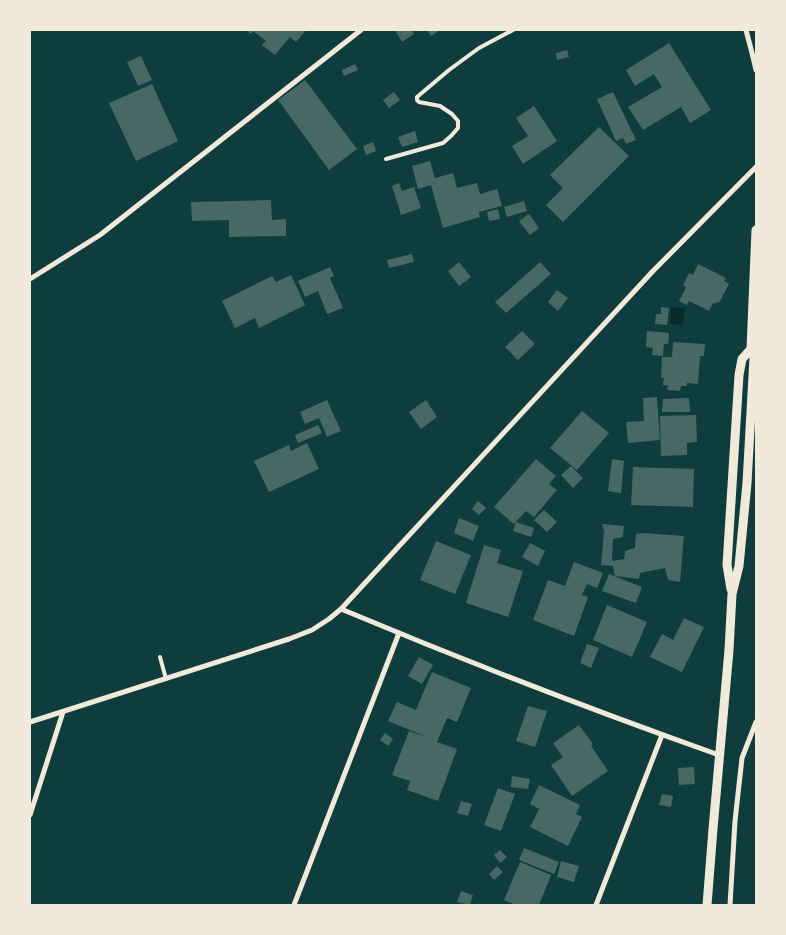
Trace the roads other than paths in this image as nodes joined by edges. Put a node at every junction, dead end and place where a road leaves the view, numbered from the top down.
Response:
1 (360, 30) edge
2 (513, 30) edge
3 (746, 30) edge
4 (756, 70) edge
5 (386, 158) dead end
6 (756, 167) edge
7 (756, 230) edge
8 (30, 279) edge
9 (751, 349) junction
10 (738, 396) junction
11 (754, 398) edge
12 (732, 594) junction
13 (341, 609) junction
14 (398, 633) junction
15 (160, 657) dead end
16 (166, 678) junction
17 (63, 712) junction
18 (30, 722) edge
19 (756, 722) edge
20 (662, 735) junction
21 (719, 755) junction
22 (30, 815) edge
23 (294, 905) edge
24 (596, 905) edge
25 (707, 905) edge
26 (730, 905) edge

1 - 8 street
2 - 5 lane
3 - 4 street
6 - 13 street
7 - 9 street
9 - 10 street
9 - 11 street
10 - 11 street
10 - 12 street
11 - 12 street
12 - 21 street
13 - 14 street
13 - 16 street
14 - 20 street
14 - 23 street
15 - 16 lane
16 - 17 street
17 - 18 street
17 - 22 street
19 - 26 street
20 - 21 street
20 - 24 street
21 - 25 street

